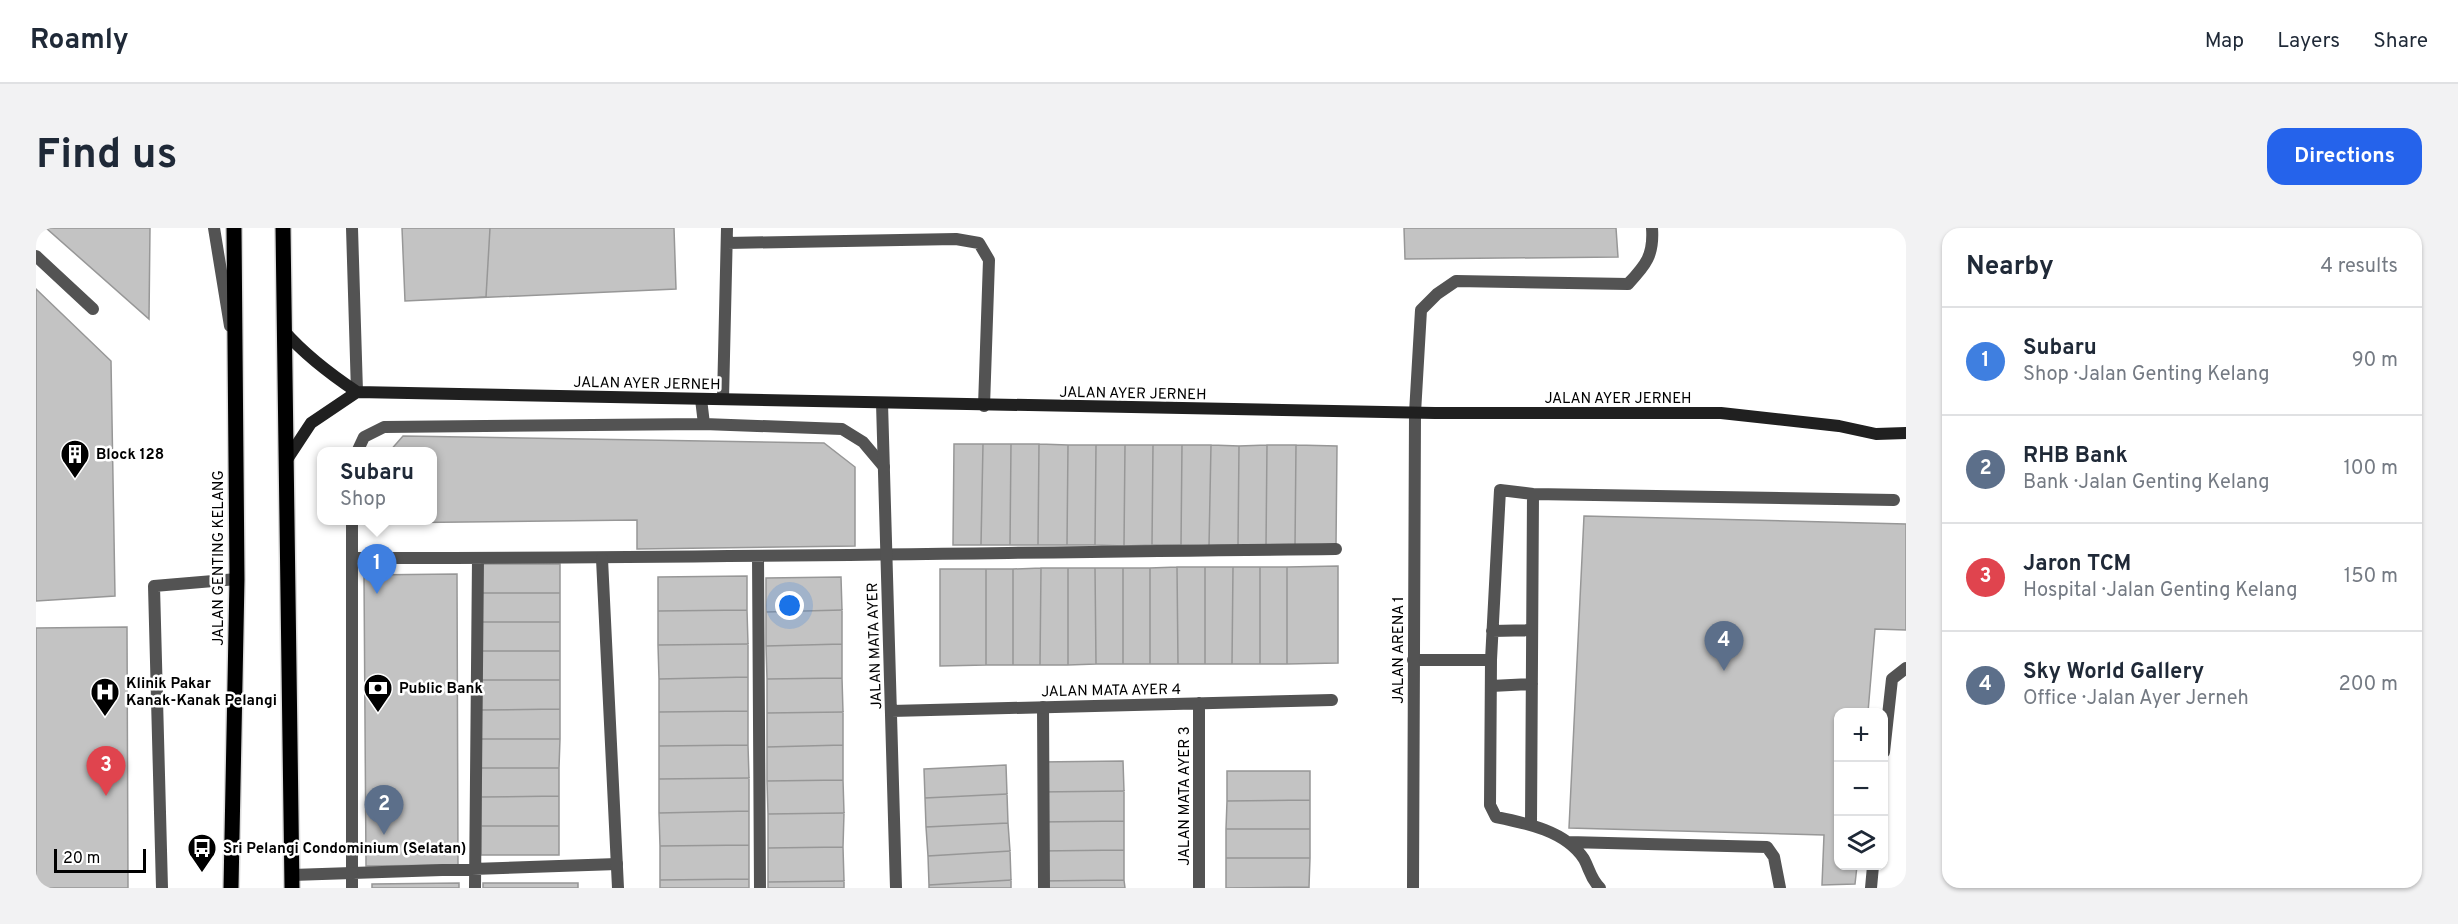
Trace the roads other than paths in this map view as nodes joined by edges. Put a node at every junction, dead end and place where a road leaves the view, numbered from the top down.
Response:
1 (214, 228) edge
2 (234, 228) edge
3 (283, 228) edge
4 (352, 228) edge
5 (727, 228) edge
6 (1652, 228) edge
7 (727, 243) junction
8 (36, 256) edge
9 (93, 309) dead end
10 (284, 332) junction
11 (234, 348) junction
12 (357, 392) junction
13 (701, 399) junction
14 (723, 399) junction
15 (882, 403) junction
16 (984, 406) junction
17 (1415, 413) junction
18 (704, 424) junction
19 (1906, 433) edge
20 (359, 447) edge
21 (286, 461) junction
22 (884, 467) junction
23 (1533, 494) junction
24 (1894, 500) dead end
25 (352, 525) edge
26 (1336, 549) dead end
27 (886, 554) junction
28 (758, 556) junction
29 (351, 558) junction
30 (478, 558) junction
31 (602, 559) junction
32 (237, 579) junction
33 (1532, 630) junction
34 (1492, 631) junction
35 (1413, 660) junction
36 (1491, 660) junction
37 (1906, 668) edge
38 (1532, 684) junction
39 (1491, 686) junction
40 (1332, 700) dead end
41 (1199, 704) junction
42 (1042, 707) junction
43 (1887, 708) edge
44 (891, 711) junction
45 (1531, 824) junction
46 (1568, 842) junction
47 (617, 864) junction
48 (476, 869) junction
49 (1873, 870) edge
50 (352, 873) junction
51 (292, 881) edge
52 (162, 888) edge
53 (231, 888) edge
54 (352, 888) edge
55 (476, 888) edge
56 (618, 888) edge
57 (760, 888) edge
58 (896, 888) edge
59 (1044, 888) edge
60 (1199, 888) edge
61 (1413, 888) edge
62 (1600, 888) edge
63 (1780, 888) edge
64 (1871, 888) edge

1 - 11 street
2 - 11 main road, JALAN GENTING KELANG
3 - 10 main road
4 - 12 street
5 - 7 street
6 - 17 street, JALAN ARENA 1
7 - 14 street
7 - 16 street
8 - 9 street
10 - 12 main road
10 - 21 main road
11 - 32 main road, JALAN GENTING KELANG
12 - 13 main road, JALAN AYER JERNEH
12 - 21 main road
13 - 14 main road, JALAN AYER JERNEH
13 - 18 street
14 - 15 main road, JALAN AYER JERNEH
15 - 16 main road, JALAN AYER JERNEH
15 - 22 street, JALAN MATA AYER
16 - 17 main road, JALAN AYER JERNEH
17 - 19 main road, JALAN AYER JERNEH
17 - 35 street, JALAN ARENA 1
18 - 20 street
18 - 22 street
21 - 51 main road
22 - 27 street, JALAN MATA AYER
23 - 24 street
23 - 33 street
23 - 34 street
25 - 29 street
26 - 27 street
27 - 28 street
27 - 44 street, JALAN MATA AYER
28 - 31 street
28 - 57 street
29 - 30 street
29 - 50 street
30 - 31 street
30 - 48 street
31 - 47 street
32 - 52 street
32 - 53 main road, JALAN GENTING KELANG
33 - 34 street
33 - 38 street
34 - 36 street
35 - 36 street
35 - 61 street, JALAN ARENA 1
36 - 39 street
37 - 43 street
38 - 39 street
38 - 45 street
39 - 45 street
40 - 41 street, JALAN MATA AYER 4
41 - 42 street, JALAN MATA AYER 4
41 - 60 street, JALAN MATA AYER 3
42 - 44 street, JALAN MATA AYER 4
42 - 59 street
44 - 58 street, JALAN MATA AYER
45 - 46 street
46 - 62 street
46 - 63 street
47 - 48 street
47 - 56 street
48 - 50 street
48 - 55 street
49 - 64 street
50 - 51 street
50 - 54 street

